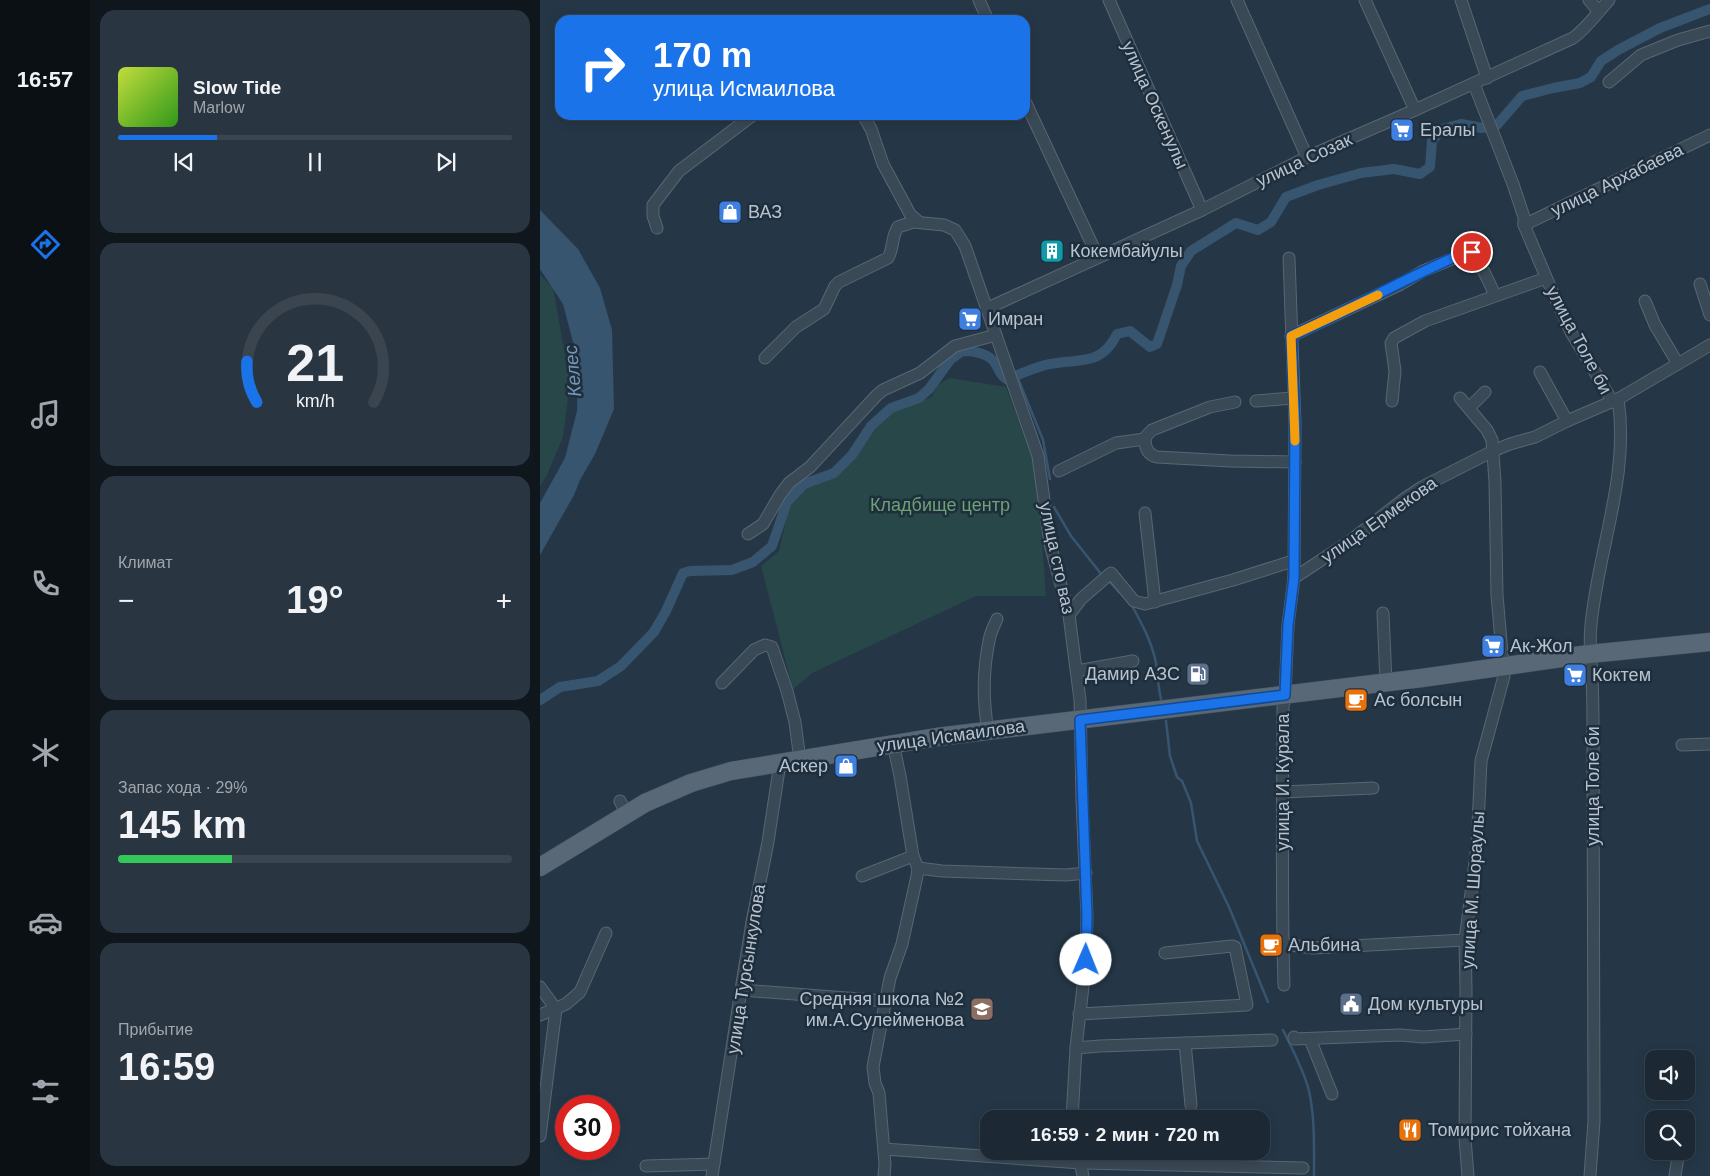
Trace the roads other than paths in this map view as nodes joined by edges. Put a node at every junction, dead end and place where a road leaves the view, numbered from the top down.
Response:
1 (979, 0) edge
2 (1109, 0) edge
3 (1237, 0) edge
4 (1365, 0) edge
5 (1461, 0) edge
6 (1589, 0) edge
7 (1609, 0) edge
8 (1598, 11) junction
9 (986, 15) edge
10 (1710, 31) edge
11 (1487, 78) junction
12 (1609, 82) dead end
13 (1474, 84) junction
14 (1415, 110) junction
15 (1030, 112) edge
16 (746, 120) edge
17 (865, 120) edge
18 (1710, 136) edge
19 (1307, 157) junction
20 (1202, 210) junction
21 (919, 222) junction
22 (1524, 225) junction
23 (657, 228) dead end
24 (1098, 257) junction
25 (1289, 258) dead end
26 (1546, 278) junction
27 (1700, 284) dead end
28 (1495, 295) junction
29 (1645, 301) dead end
30 (988, 308) junction
31 (1710, 315) edge
32 (996, 335) junction
33 (1291, 336) junction
34 (1710, 345) edge
35 (765, 358) dead end
36 (1678, 364) junction
37 (1540, 372) dead end
38 (1485, 392) dead end
39 (1293, 398) junction
40 (1460, 398) dead end
41 (1256, 401) dead end
42 (1392, 401) dead end
43 (1615, 401) junction
44 (1234, 402) dead end
45 (1469, 408) junction
46 (1567, 421) junction
47 (1145, 439) junction
48 (1493, 451) junction
49 (1295, 462) junction
50 (1059, 470) dead end
51 (1145, 513) dead end
52 (748, 534) dead end
53 (1293, 561) junction
54 (1294, 578) junction
55 (1155, 602) junction
56 (1384, 613) dead end
57 (1069, 614) junction
58 (997, 619) dead end
59 (1710, 642) edge
60 (1589, 654) junction
61 (1133, 661) dead end
62 (1503, 667) junction
63 (1077, 671) junction
64 (1386, 682) junction
65 (722, 683) dead end
66 (1285, 695) junction
67 (1080, 720) junction
68 (988, 731) junction
69 (893, 744) junction
70 (1710, 744) edge
71 (1682, 745) dead end
72 (800, 760) junction
73 (780, 763) junction
74 (1373, 788) dead end
75 (1283, 792) junction
76 (913, 856) junction
77 (540, 867) edge
78 (918, 868) junction
79 (1086, 873) junction
80 (862, 876) dead end
81 (606, 933) dead end
82 (1465, 940) junction
83 (1283, 944) junction
84 (1165, 953) dead end
85 (1284, 985) dead end
86 (540, 987) edge
87 (741, 990) junction
88 (886, 1001) junction
89 (556, 1009) junction
90 (1079, 1014) junction
91 (540, 1015) edge
92 (1466, 1034) junction
93 (1294, 1037) dead end
94 (1310, 1038) junction
95 (1272, 1040) dead end
96 (1185, 1043) junction
97 (1076, 1048) junction
98 (1332, 1094) dead end
99 (1191, 1104) dead end
100 (1073, 1110) edge
101 (540, 1136) edge
102 (884, 1149) junction
103 (980, 1153) edge
104 (1080, 1160) edge
105 (1140, 1160) edge
106 (1678, 1160) edge
107 (714, 1164) junction
108 (646, 1166) dead end
109 (1303, 1168) dead end
110 (712, 1176) edge
111 (884, 1176) edge
112 (1083, 1176) edge
113 (1468, 1176) edge
114 (1590, 1176) edge
115 (1675, 1176) edge

1 - 9 street
2 - 20 street, улица Оскенулы
3 - 19 street
4 - 14 street
5 - 11 street
6 - 8 street
7 - 8 street, улица Созак
8 - 11 street, улица Созак
10 - 12 street
11 - 13 street, улица Созак
13 - 14 street, улица Созак
13 - 22 street, улица Толе би
14 - 19 street, улица Созак
15 - 24 street
16 - 23 street
17 - 21 street
18 - 22 street, улица Архабаева
19 - 20 street, улица Созак
20 - 24 street, улица Созак
21 - 30 street, улица сто ваз
21 - 35 street
22 - 26 street, улица Толе би
24 - 30 street, улица Созак
25 - 33 street, улица И. Курала
26 - 28 street, улица Толе би
26 - 43 street, улица Толе би
27 - 31 street
28 - 33 street
28 - 42 street, улица Толе би
29 - 36 street
30 - 32 street, улица сто ваз
32 - 52 street
32 - 57 street, улица сто ваз
33 - 39 street, улица И. Курала
34 - 36 street, улица Ермекова
36 - 43 street, улица Ермекова
37 - 46 street
38 - 45 street
39 - 41 street
39 - 49 street, улица И. Курала
40 - 45 street
43 - 46 street, улица Ермекова
43 - 60 street, улица Толе би
44 - 47 street
45 - 48 street
46 - 48 street, улица Ермекова
47 - 49 street
47 - 50 street
48 - 54 street, улица Ермекова
48 - 62 street
49 - 53 street, улица И. Курала
51 - 55 street
53 - 54 street, улица И. Курала
53 - 55 street, улица Ермекова
54 - 66 street, улица И. Курала
55 - 57 street, улица Ермекова
56 - 64 street
57 - 63 street, улица сто ваз
58 - 68 street
59 - 60 main road, улица Исмаилова
60 - 62 main road, улица Исмаилова
60 - 114 street, улица Толе би
61 - 63 street
62 - 64 main road, улица Исмаилова
62 - 82 street, улица М. Шораулы
63 - 67 street, улица сто ваз
64 - 66 main road, улица Исмаилова
65 - 72 street
66 - 67 main road, улица Исмаилова
66 - 75 street, улица И. Курала
67 - 68 main road, улица Исмаилова
67 - 79 street, улица сто ваз
68 - 69 main road, улица Исмаилова
69 - 72 main road, улица Исмаилова
69 - 76 street
70 - 71 street
72 - 73 main road, улица Исмаилова
73 - 77 main road, улица Исмаилова
73 - 87 street, улица Турсынкулова
74 - 75 street
75 - 83 street, улица И. Курала
76 - 78 street
76 - 80 street
78 - 79 street
78 - 88 street
79 - 90 street, улица сто ваз
81 - 89 street
82 - 83 street
82 - 92 street, улица М. Шораулы
83 - 85 street, улица И. Курала
84 - 90 street
86 - 89 street
87 - 88 street
87 - 107 street, улица Турсынкулова
88 - 102 street
89 - 91 street
89 - 101 street
90 - 97 street, улица сто ваз
92 - 94 street
92 - 113 street, улица М. Шораулы
93 - 94 street
94 - 98 street
95 - 96 street
96 - 97 street
96 - 99 street
97 - 100 street, улица сто ваз
102 - 103 street
102 - 111 street
104 - 112 street
105 - 109 street
106 - 115 street
107 - 108 street
107 - 110 street, улица Турсынкулова

